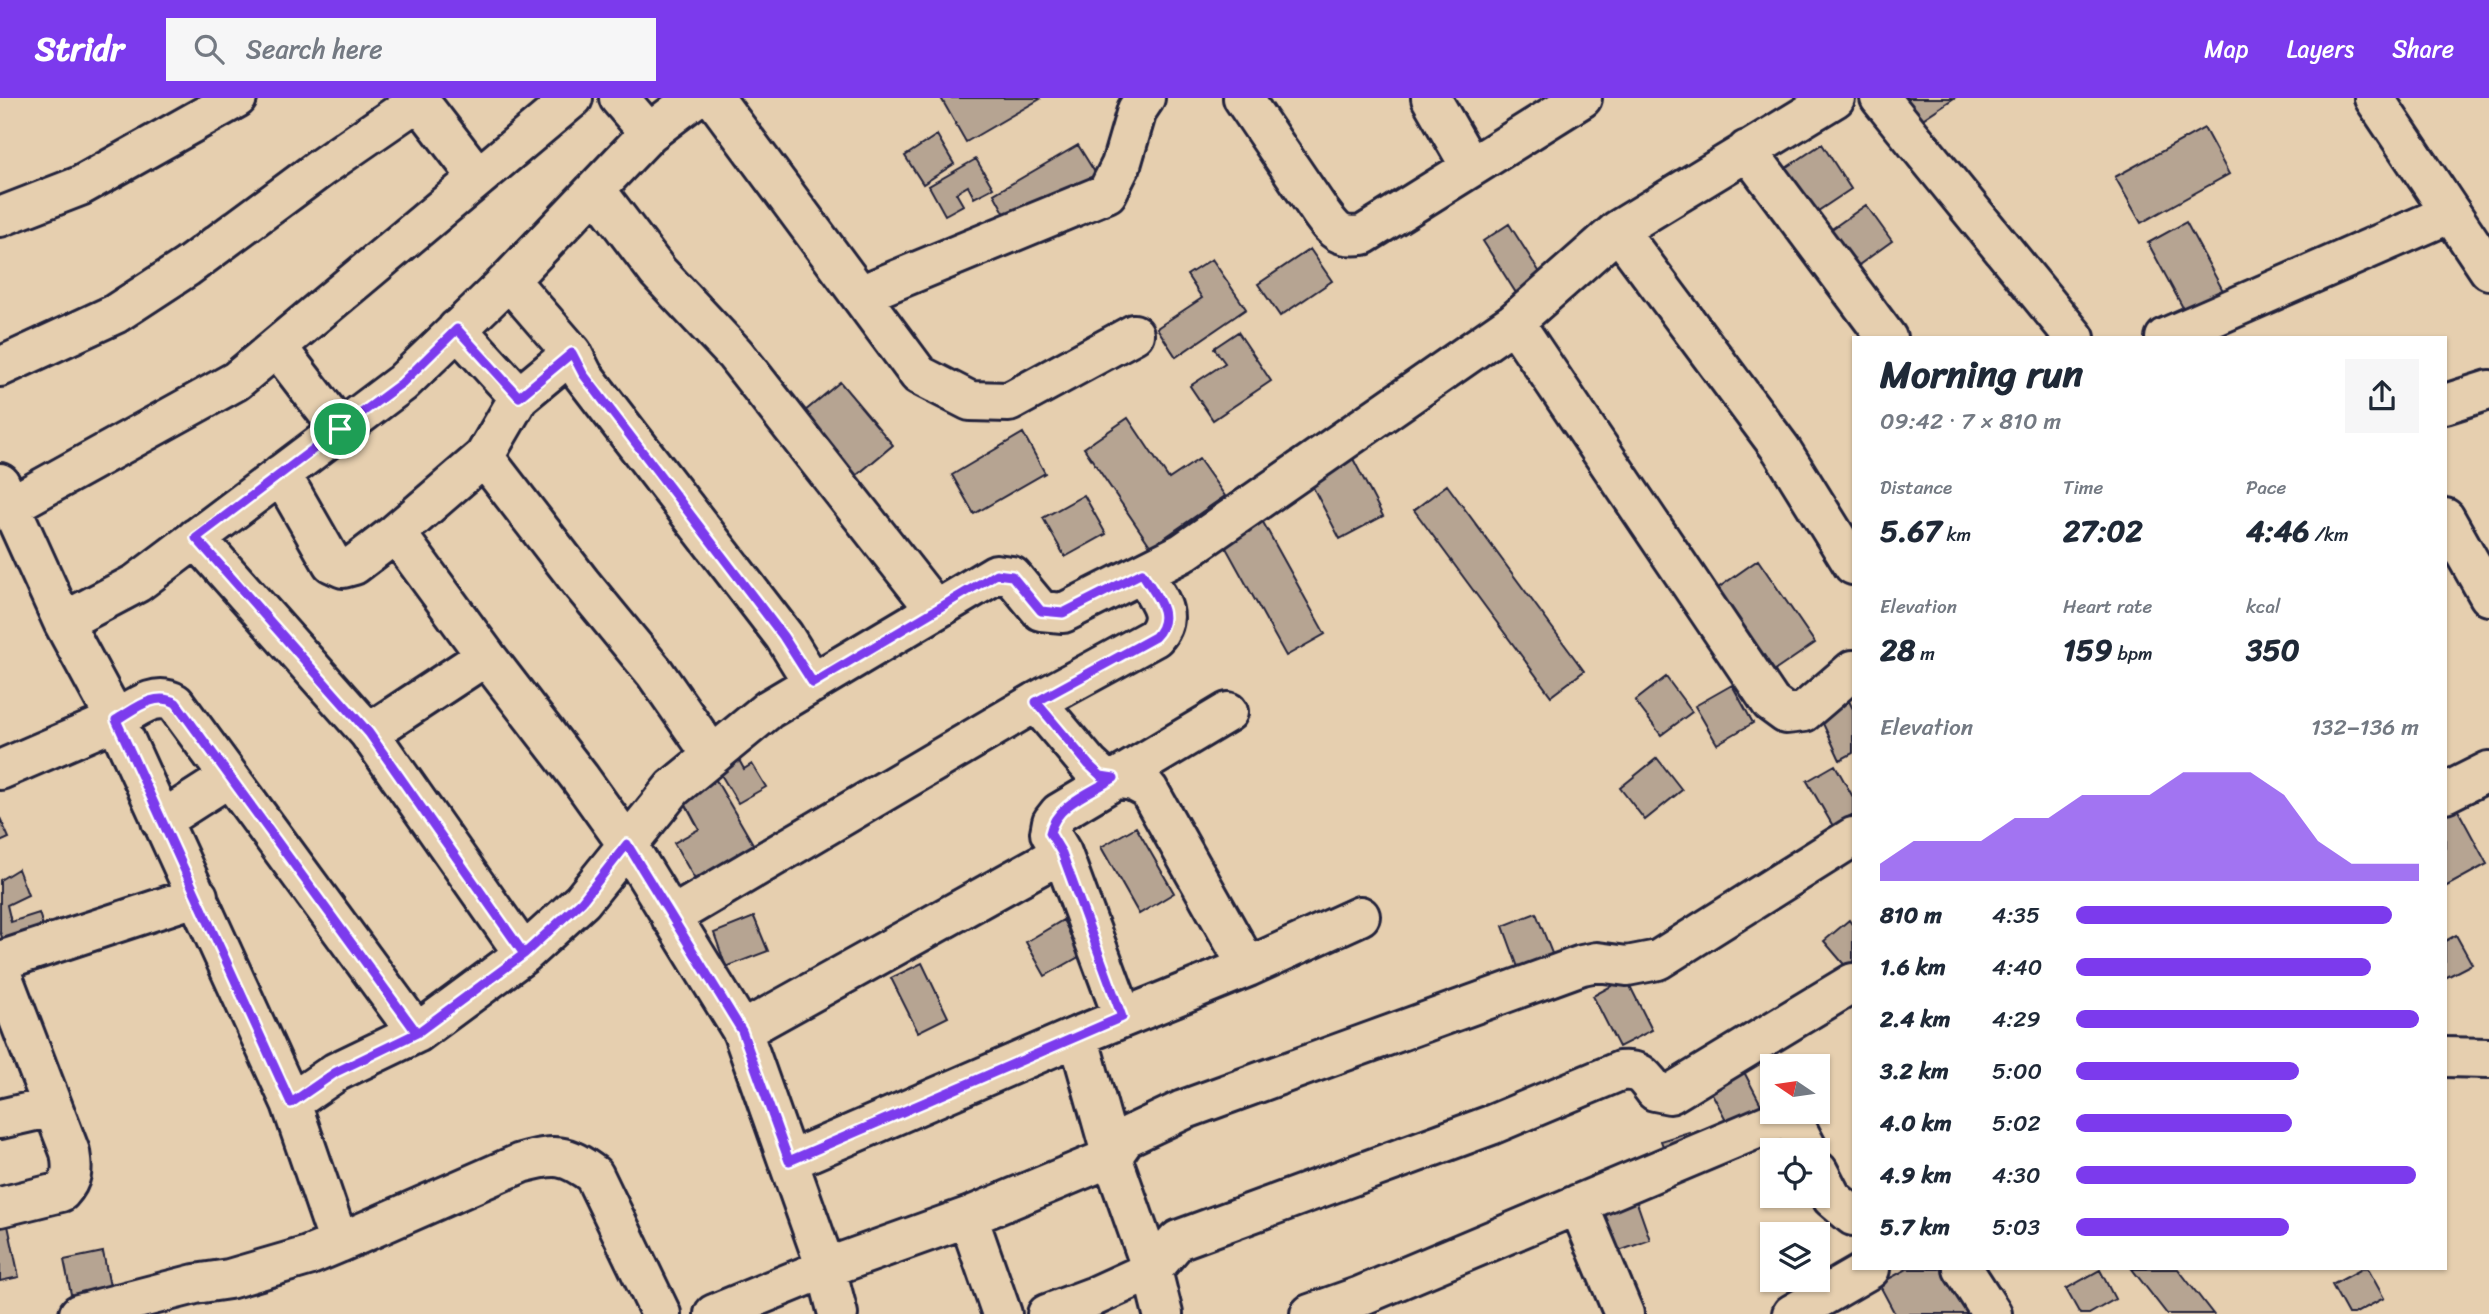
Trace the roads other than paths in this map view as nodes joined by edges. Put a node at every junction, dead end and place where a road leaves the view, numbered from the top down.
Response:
1 (237, 98) edge
2 (573, 98) edge
3 (619, 98) edge
4 (695, 98) edge
5 (714, 98) edge
6 (1145, 98) edge
7 (1242, 98) edge
8 (1431, 98) edge
9 (1582, 98) edge
10 (1835, 98) edge
11 (1880, 98) edge
12 (2374, 98) edge
13 (418, 99) edge
14 (649, 133) junction
15 (1747, 150) junction
16 (1470, 166) junction
17 (477, 176) junction
18 (596, 190) junction
19 (2451, 213) junction
20 (0, 217) edge
21 (1618, 230) junction
22 (2489, 270) edge
23 (509, 280) junction
24 (860, 295) junction
25 (1514, 322) junction
26 (457, 329) junction
27 (1134, 334) dead end
28 (1886, 336) edge
29 (2073, 336) edge
30 (2170, 336) edge
31 (276, 347) junction
32 (572, 353) junction
33 (0, 367) edge
34 (2489, 390) edge
35 (519, 397) junction
36 (2447, 403) edge
37 (340, 429) junction
38 (484, 457) junction
39 (281, 474) junction
40 (5, 495) edge
41 (2447, 522) edge
42 (396, 533) junction
43 (196, 538) junction
44 (1852, 563) edge
45 (1142, 573) junction
46 (2489, 596) edge
47 (935, 609) junction
48 (63, 622) junction
49 (486, 656) junction
50 (1852, 671) edge
51 (813, 683) junction
52 (1036, 702) junction
53 (1228, 712) dead end
54 (116, 720) junction
55 (369, 733) junction
56 (712, 755) junction
57 (0, 770) edge
58 (228, 778) junction
59 (1114, 778) junction
60 (161, 821) junction
61 (1852, 838) edge
62 (627, 844) junction
63 (1062, 853) junction
64 (198, 896) junction
65 (1360, 916) dead end
66 (671, 917) junction
67 (524, 954) junction
68 (0, 961) edge
69 (1248, 967) junction
70 (0, 970) edge
71 (1852, 984) edge
72 (1122, 1017) junction
73 (742, 1031) junction
74 (417, 1033) junction
75 (1078, 1036) junction
76 (2447, 1057) edge
77 (2489, 1058) edge
78 (291, 1103) junction
79 (52, 1107) junction
80 (0, 1119) edge
81 (1802, 1138) edge
82 (1112, 1157) junction
83 (789, 1161) junction
84 (1830, 1194) edge
85 (1578, 1204) junction
86 (0, 1207) edge
87 (1852, 1215) edge
88 (968, 1216) junction
89 (339, 1243) junction
90 (826, 1268) junction
91 (1152, 1270) junction
92 (1868, 1270) edge
93 (1964, 1270) edge
94 (1361, 1306) edge
95 (79, 1314) edge
96 (661, 1314) edge
97 (714, 1314) edge
98 (838, 1314) edge
99 (1002, 1314) edge
100 (1047, 1314) edge
101 (1163, 1314) edge
102 (1310, 1314) edge
103 (1624, 1314) edge
104 (1792, 1314) edge
105 (1992, 1314) edge

1 - 20 street
2 - 17 street
3 - 14 street
4 - 14 street
5 - 24 street
6 - 24 street
7 - 16 street
8 - 16 street
9 - 16 street
10 - 15 street
11 - 29 street
12 - 19 street
13 - 17 street
13 - 33 street
14 - 18 street
15 - 21 street
15 - 28 street
17 - 31 street
18 - 23 street
18 - 47 street
19 - 22 street
19 - 30 street
21 - 25 street
21 - 44 street
23 - 26 street
23 - 32 street
24 - 27 street
25 - 45 street
25 - 50 street
26 - 35 street
26 - 37 street
31 - 37 street
31 - 40 street
32 - 35 street
32 - 51 street
34 - 36 street
35 - 38 street
37 - 39 street
38 - 42 street
38 - 56 street
39 - 42 street
39 - 43 street
40 - 48 street
41 - 46 street
42 - 49 street
43 - 48 street
43 - 55 street
45 - 47 street
45 - 52 street
47 - 51 street
48 - 54 street
49 - 55 street
49 - 62 street
51 - 56 street
52 - 59 street
52 - 66 street
53 - 59 street
54 - 57 street
54 - 58 street
54 - 60 street
55 - 67 street
56 - 62 street
58 - 60 street
58 - 74 street
59 - 63 street
59 - 69 street
60 - 64 street
61 - 82 street
62 - 66 street
62 - 67 street
63 - 72 street
63 - 73 street
64 - 68 street
64 - 78 street
65 - 69 street
66 - 73 street
67 - 74 street
69 - 72 street
70 - 79 street
71 - 91 street
72 - 75 street
73 - 83 street
74 - 78 street
75 - 82 street
75 - 83 street
76 - 77 street
78 - 89 street
79 - 80 street
79 - 86 street
81 - 85 street
82 - 88 street
82 - 91 street
83 - 90 street
84 - 87 street
85 - 94 street
85 - 103 street
88 - 90 street
88 - 99 street
89 - 95 street
89 - 96 street
90 - 97 street
90 - 98 street
91 - 100 street
91 - 101 street
92 - 104 street
93 - 105 street
94 - 102 street

